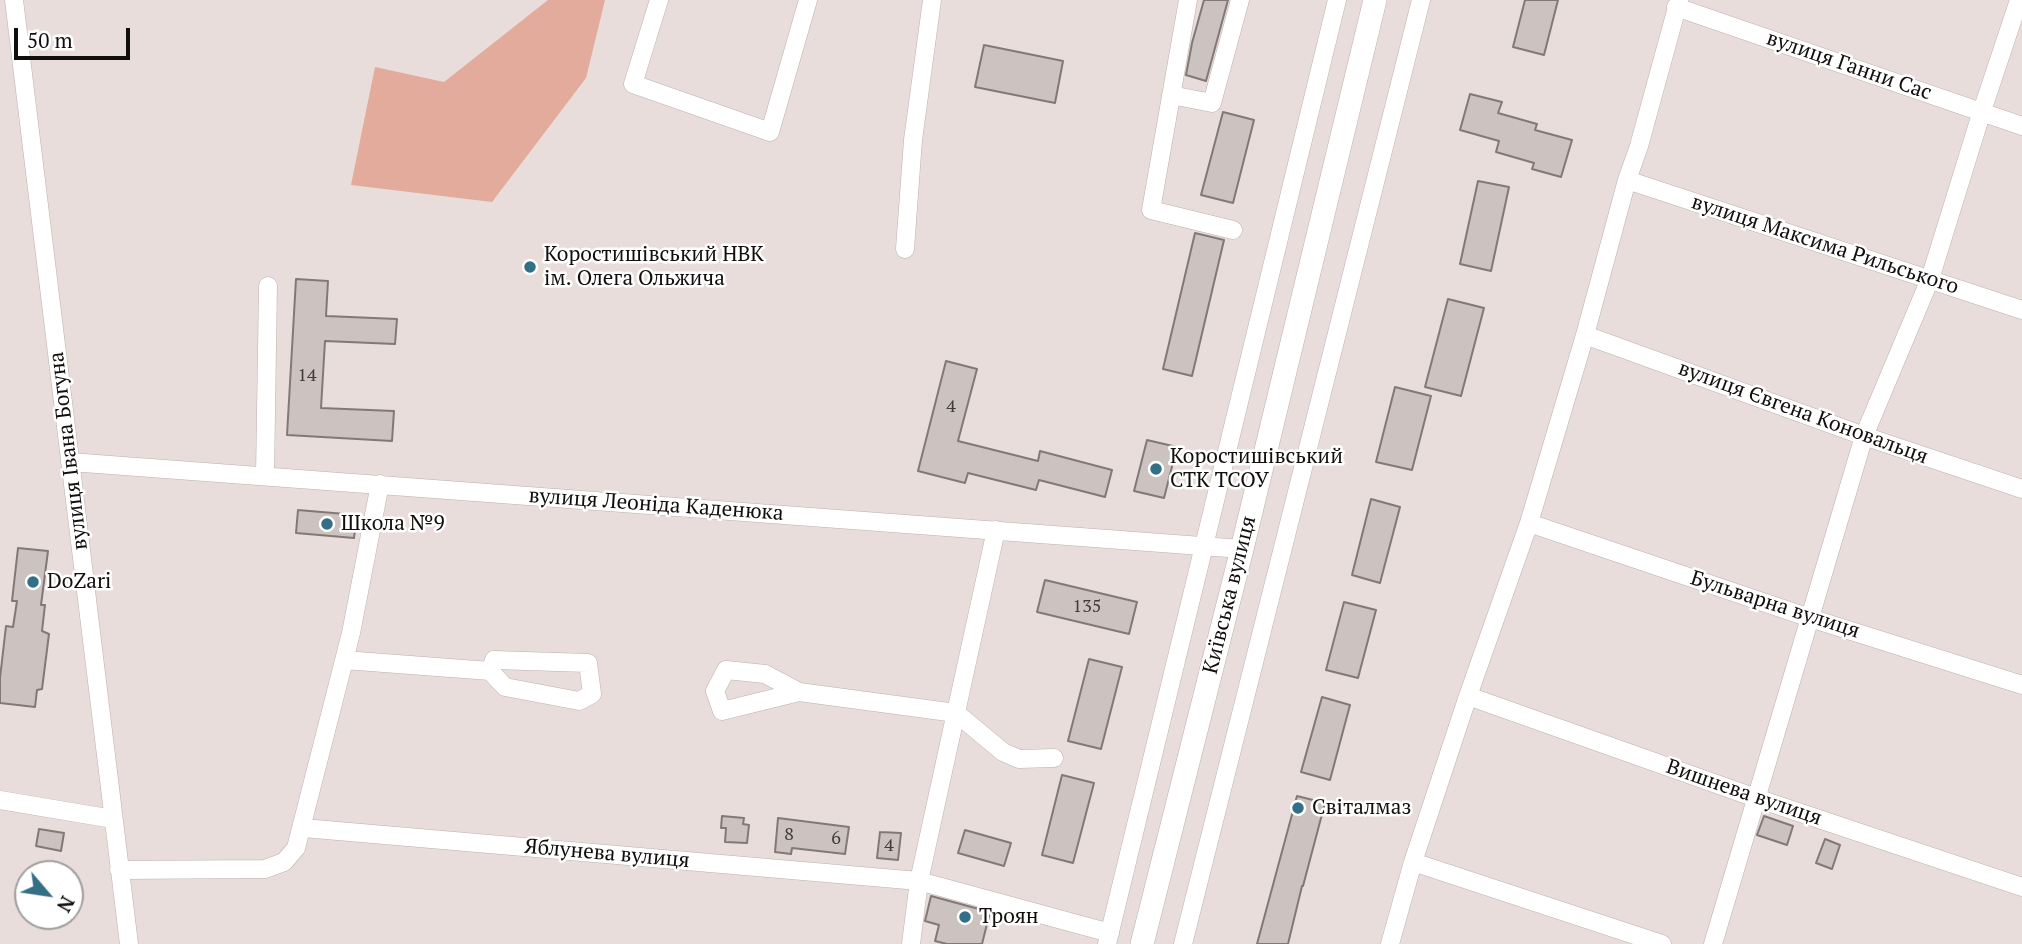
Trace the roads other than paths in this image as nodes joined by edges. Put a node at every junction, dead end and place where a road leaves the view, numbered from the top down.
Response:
1 (14, 0) edge
2 (659, 0) edge
3 (808, 0) edge
4 (932, 0) edge
5 (1188, 0) edge
6 (1240, 0) edge
7 (1337, 0) edge
8 (1375, 0) edge
9 (1420, 0) edge
10 (2020, 0) edge
11 (1677, 3) edge
12 (1171, 95) junction
13 (1982, 111) junction
14 (2022, 126) edge
15 (1627, 180) junction
16 (1233, 230) dead end
17 (905, 249) dead end
18 (1930, 279) junction
19 (268, 286) dead end
20 (2022, 310) edge
21 (1585, 335) junction
22 (1864, 436) junction
23 (70, 461) junction
24 (265, 476) junction
25 (380, 484) junction
26 (2022, 489) edge
27 (1529, 523) junction
28 (996, 530) junction
29 (1204, 546) junction
30 (1242, 549) junction
31 (1810, 618) junction
32 (344, 660) junction
33 (490, 671) junction
34 (2022, 685) edge
35 (799, 692) dead end
36 (1468, 696) junction
37 (956, 713) junction
38 (1054, 758) dead end
39 (1756, 798) junction
40 (0, 800) edge
41 (113, 819) junction
42 (303, 828) junction
43 (1413, 862) junction
44 (119, 870) junction
45 (919, 881) junction
46 (2022, 887) edge
47 (1108, 939) edge
48 (129, 944) edge
49 (911, 944) edge
50 (1142, 944) edge
51 (1183, 944) edge
52 (1390, 944) edge
53 (1662, 944) edge
54 (1713, 944) edge

1 - 23 street, вулиця Івана Богуна
2 - 3 street
4 - 17 street
5 - 12 street
6 - 12 street
7 - 29 street
8 - 30 main road, Київська вулиця
9 - 51 street
10 - 13 street
11 - 13 street, вулиця Ганни Сас
11 - 15 street
12 - 16 street
13 - 14 street, вулиця Ганни Сас
13 - 18 street
15 - 18 street, вулиця Максима Рильського
15 - 21 street
18 - 20 street, вулиця Максима Рильського
18 - 22 street
19 - 24 street
21 - 22 street, вулиця Євгена Коновальця
21 - 27 street
22 - 26 street, вулиця Євгена Коновальця
22 - 31 street
23 - 24 street, вулиця Леоніда Каденюка
23 - 41 street, вулиця Івана Богуна
24 - 25 street, вулиця Леоніда Каденюка
25 - 28 street, вулиця Леоніда Каденюка
25 - 32 street
27 - 31 street, Бульварна вулиця
27 - 36 street
28 - 29 street, вулиця Леоніда Каденюка
28 - 37 street
29 - 30 street, вулиця Леоніда Каденюка
29 - 47 street
30 - 50 main road, Київська вулиця
31 - 34 street, Бульварна вулиця
31 - 39 street
32 - 33 street
32 - 42 street
33 - 33 street
35 - 37 street
36 - 39 street, Вишнева вулиця
36 - 43 street
37 - 38 street
37 - 45 street
39 - 46 street, Вишнева вулиця
39 - 54 street
40 - 41 street
41 - 44 street, вулиця Івана Богуна
42 - 44 street
42 - 45 street, Яблунева вулиця
43 - 52 street
43 - 53 street
44 - 48 street, вулиця Івана Богуна
45 - 47 street, Яблунева вулиця
45 - 49 street

